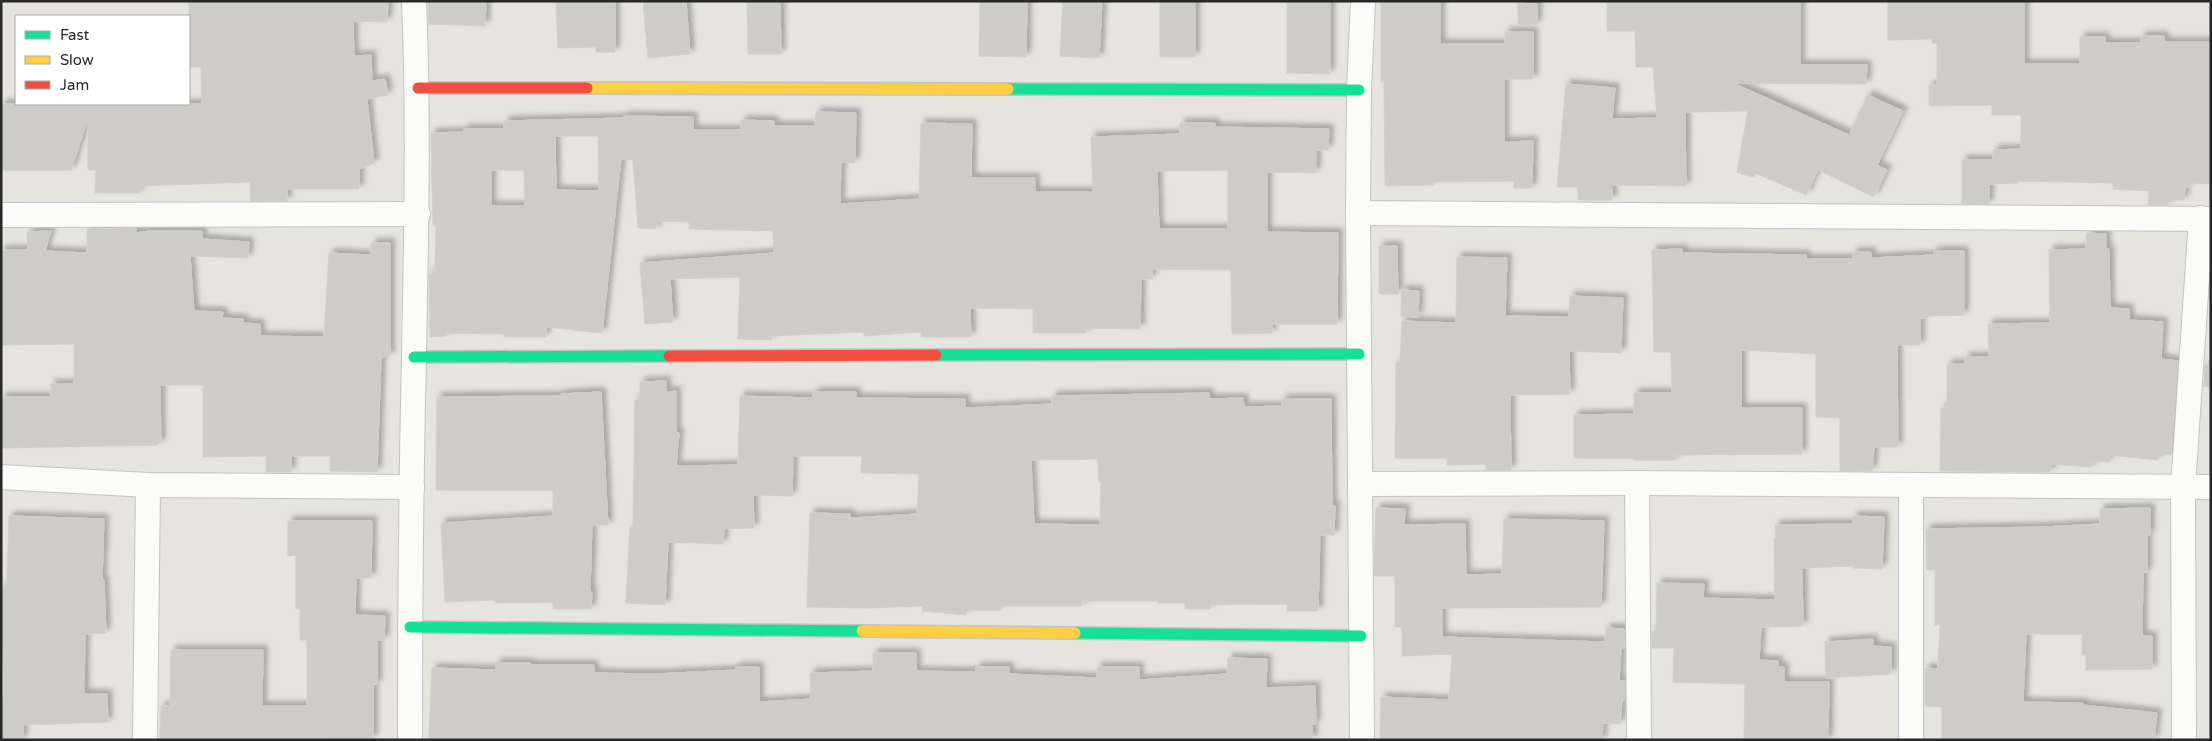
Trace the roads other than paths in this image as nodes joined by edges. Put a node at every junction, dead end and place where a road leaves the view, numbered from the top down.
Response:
1 (414, 1) edge
2 (1363, 1) edge
3 (418, 88) junction
4 (1359, 90) junction
5 (1358, 213) junction
6 (418, 214) junction
7 (1, 215) edge
8 (2206, 219) edge
9 (1360, 354) junction
10 (414, 357) junction
11 (1, 476) edge
12 (1637, 483) junction
13 (1361, 484) junction
14 (148, 485) junction
15 (1911, 485) junction
16 (412, 487) junction
17 (2211, 487) edge
18 (2183, 488) junction
19 (410, 627) junction
20 (1361, 636) junction
21 (145, 740) edge
22 (410, 740) edge
23 (1362, 740) edge
24 (1639, 740) edge
25 (1911, 740) edge
26 (2184, 740) edge

1 - 3 street
2 - 4 street
3 - 4 street
3 - 6 street
4 - 5 street
5 - 8 street
5 - 9 street
6 - 7 street
6 - 10 street
8 - 18 street
9 - 10 street
9 - 13 street
10 - 16 street
11 - 14 street
12 - 13 street
12 - 15 street
12 - 24 street
13 - 20 street
14 - 16 street
14 - 21 street
15 - 18 street
15 - 25 street
16 - 19 street
17 - 18 street
18 - 26 street
19 - 20 street
19 - 22 street
20 - 23 street

